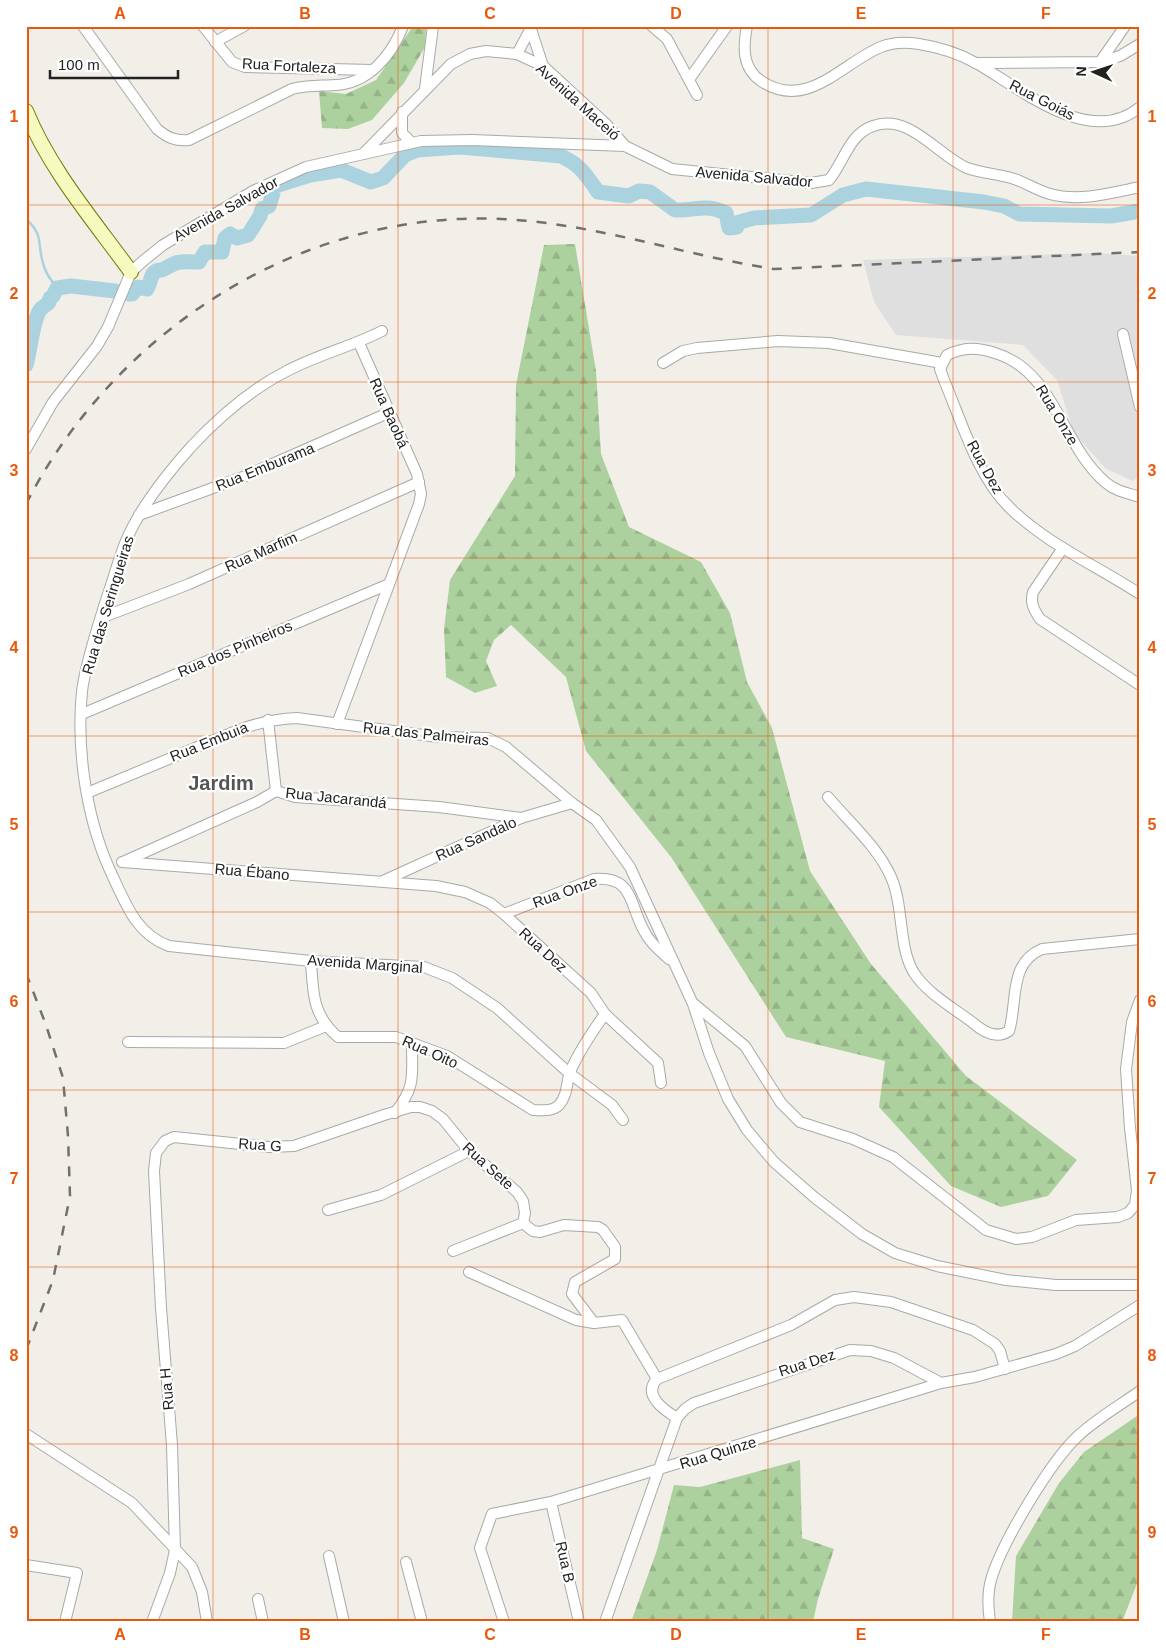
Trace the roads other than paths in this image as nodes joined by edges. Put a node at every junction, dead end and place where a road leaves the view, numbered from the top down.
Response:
1 (83, 26) edge
2 (203, 26) edge
3 (244, 26) edge
4 (403, 26) edge
5 (432, 26) edge
6 (652, 26) edge
7 (727, 26) edge
8 (747, 26) edge
9 (1125, 26) edge
10 (532, 28) edge
11 (215, 42) junction
12 (1140, 44) edge
13 (517, 54) junction
14 (1100, 62) junction
15 (975, 63) junction
16 (543, 66) junction
17 (373, 70) junction
18 (690, 78) junction
19 (426, 89) junction
20 (698, 95) dead end
21 (1140, 107) edge
22 (26, 111) edge
23 (402, 112) junction
24 (607, 125) junction
25 (412, 143) junction
26 (598, 145) junction
27 (625, 146) junction
28 (363, 154) junction
29 (1140, 187) edge
30 (131, 272) junction
31 (382, 331) dead end
32 (1123, 334) dead end
33 (359, 343) junction
34 (662, 363) dead end
35 (942, 363) junction
36 (1140, 407) edge
37 (388, 413) junction
38 (26, 449) edge
39 (419, 482) junction
40 (1140, 497) edge
41 (139, 515) junction
42 (1063, 548) junction
43 (389, 584) junction
44 (1140, 594) edge
45 (101, 618) junction
46 (1140, 685) edge
47 (82, 714) junction
48 (268, 720) junction
49 (337, 724) junction
50 (276, 791) junction
51 (87, 793) junction
52 (828, 797) dead end
53 (572, 803) junction
54 (521, 818) junction
55 (122, 862) junction
56 (107, 865) junction
57 (382, 881) junction
58 (129, 911) joint
59 (504, 914) junction
60 (1140, 939) edge
61 (311, 961) junction
62 (672, 961) junction
63 (1140, 1000) edge
64 (693, 1004) junction
65 (605, 1014) junction
66 (326, 1026) junction
67 (128, 1042) dead end
68 (412, 1044) junction
69 (570, 1073) junction
70 (661, 1084) dead end
71 (395, 1113) junction
72 (623, 1120) dead end
73 (469, 1151) junction
74 (156, 1153) joint
75 (328, 1210) dead end
76 (523, 1223) junction
77 (453, 1251) dead end
78 (470, 1272) dead end
79 (1140, 1285) edge
80 (1140, 1305) edge
81 (594, 1323) junction
82 (1005, 1369) junction
83 (657, 1379) junction
84 (941, 1383) junction
85 (1140, 1391) edge
86 (677, 1418) junction
87 (26, 1434) edge
88 (660, 1471) junction
89 (551, 1502) junction
90 (174, 1550) junction
91 (329, 1556) dead end
92 (406, 1562) dead end
93 (26, 1565) edge
94 (258, 1599) dead end
95 (65, 1622) edge
96 (152, 1622) edge
97 (207, 1622) edge
98 (263, 1622) edge
99 (344, 1622) edge
100 (422, 1622) edge
101 (504, 1622) edge
102 (579, 1622) edge
103 (605, 1622) edge
104 (990, 1622) edge

1 - 17 street
2 - 11 street, Rua Fortaleza
3 - 11 street
4 - 17 street
5 - 19 street
6 - 18 street
7 - 18 street
8 - 15 street, Rua Goiás
9 - 14 street
10 - 13 street
10 - 16 street
11 - 17 street, Rua Fortaleza
12 - 14 street
13 - 16 street, Avenida Maceió
13 - 19 street, Avenida Maceió
14 - 15 street
15 - 21 street, Rua Goiás
16 - 24 street, Avenida Maceió
18 - 20 street
19 - 23 street, Avenida Maceió
22 - 30 street
23 - 25 street
23 - 28 street, Avenida Maceió
24 - 26 street
24 - 27 street, Avenida Maceió
25 - 26 street, Avenida Salvador
25 - 28 street, Avenida Salvador
26 - 27 street, Avenida Salvador
27 - 29 street, Avenida Salvador
28 - 30 street, Avenida Salvador
30 - 38 street
31 - 33 street, Rua das Seringueiras
32 - 36 street
33 - 37 street, Rua Baobá
33 - 41 street, Rua das Seringueiras
34 - 35 street
35 - 40 street, Rua Onze
35 - 42 street, Rua Dez
37 - 39 street, Rua Baobá
37 - 41 street, Rua Emburama
39 - 43 street
39 - 45 street, Rua Marfim
41 - 45 street, Rua das Seringueiras
42 - 44 street, Rua Dez
42 - 46 street
43 - 47 street, Rua dos Pinheiros
43 - 49 street
45 - 47 street, Rua das Seringueiras
47 - 51 street, Rua das Seringueiras
48 - 49 street, Rua Embuia
48 - 50 street
48 - 51 street, Rua Embuia
49 - 53 street, Rua das Palmeiras
50 - 54 street, Rua Jacarandá
50 - 55 street, Rua Jacarandá
51 - 56 street, Rua das Seringueiras
52 - 60 street
53 - 54 street, Rua Sandalo
53 - 62 street, Rua das Palmeiras
54 - 57 street, Rua Sandalo
55 - 56 street, Rua Jacarandá
55 - 57 street, Rua Ébano
56 - 58 street, Rua das Seringueiras
57 - 59 street, Rua Dez
58 - 61 street, Avenida Marginal
59 - 62 street, Rua Onze
59 - 65 street, Rua Dez
61 - 66 street
61 - 69 street, Avenida Marginal
62 - 64 street, Rua das Palmeiras
63 - 64 street
64 - 79 street, Rua das Palmeiras
65 - 69 street
65 - 70 street, Rua Dez
66 - 67 street
66 - 68 street, Rua Oito
68 - 69 street, Rua Oito
68 - 71 street
69 - 72 street, Avenida Marginal
71 - 73 street, Rua Sete
71 - 74 street, Rua G
73 - 75 street
73 - 76 street, Rua Sete
74 - 90 street, Rua H
76 - 77 street
76 - 81 street
78 - 81 street
80 - 82 street
81 - 83 street
82 - 83 street
82 - 84 street
83 - 86 street
84 - 86 street, Rua Dez
84 - 88 street, Rua Quinze
85 - 104 street
86 - 88 street
87 - 90 street
88 - 89 street, Rua Quinze
88 - 103 street
89 - 101 street, Rua Quinze
89 - 102 street, Rua B
90 - 96 street, Rua H
90 - 97 street
91 - 99 street
92 - 100 street
93 - 95 street
94 - 98 street

